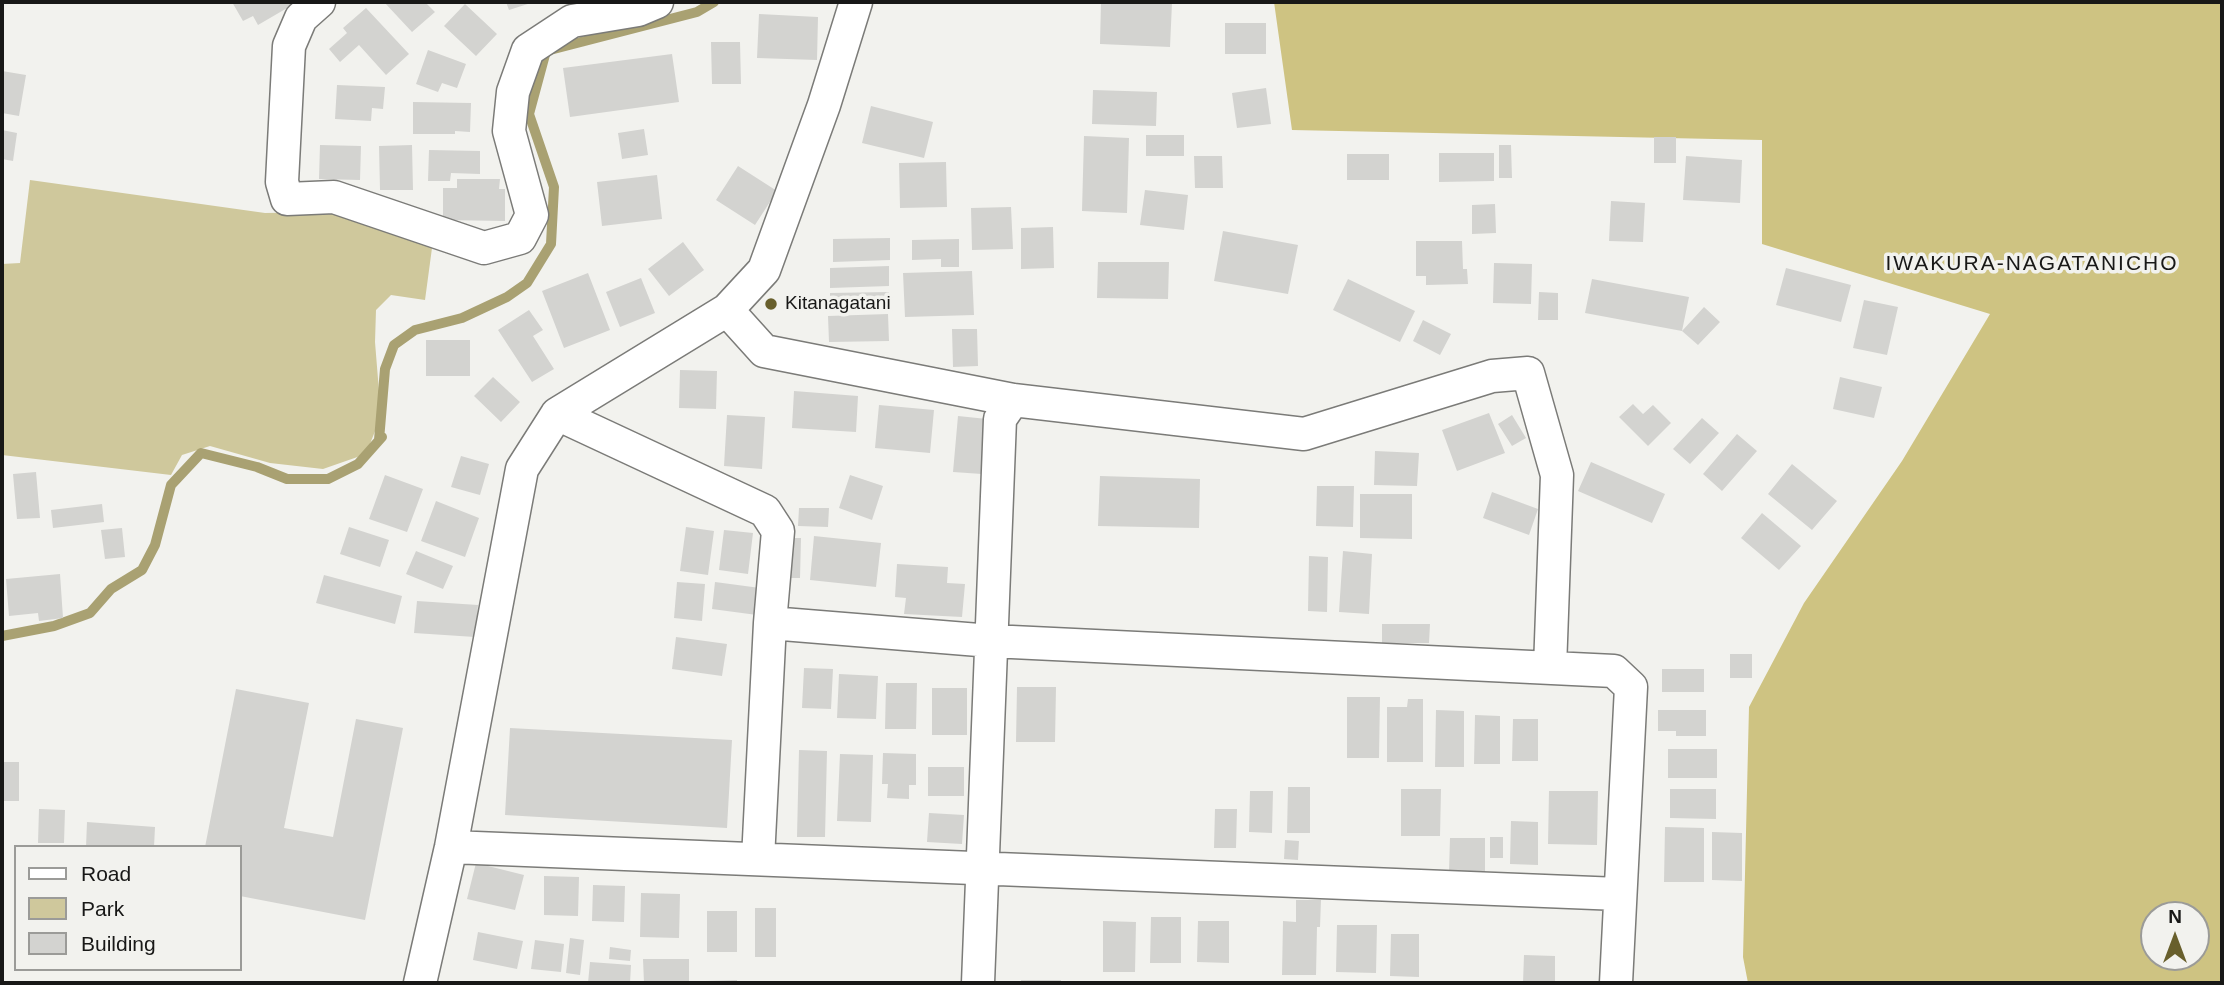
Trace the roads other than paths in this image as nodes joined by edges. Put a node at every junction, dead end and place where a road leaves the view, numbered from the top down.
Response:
1 (319, 2) edge
2 (657, 2) edge
3 (856, 2) edge
4 (727, 310) junction
5 (1013, 400) junction
6 (557, 414) junction
7 (770, 623) junction
8 (992, 641) junction
9 (1550, 668) junction
10 (451, 847) junction
11 (758, 859) junction
12 (984, 868) junction
13 (1619, 894) junction
14 (420, 983) edge
15 (978, 983) edge
16 (1616, 983) edge

1 - 2 street
3 - 4 street
4 - 5 street
4 - 6 street
5 - 8 street
5 - 9 street
6 - 7 street
6 - 10 street
7 - 8 street
7 - 11 street
8 - 9 street
8 - 12 street
9 - 13 street
10 - 11 street
10 - 14 street
11 - 12 street
12 - 13 street
12 - 15 street
13 - 16 street

